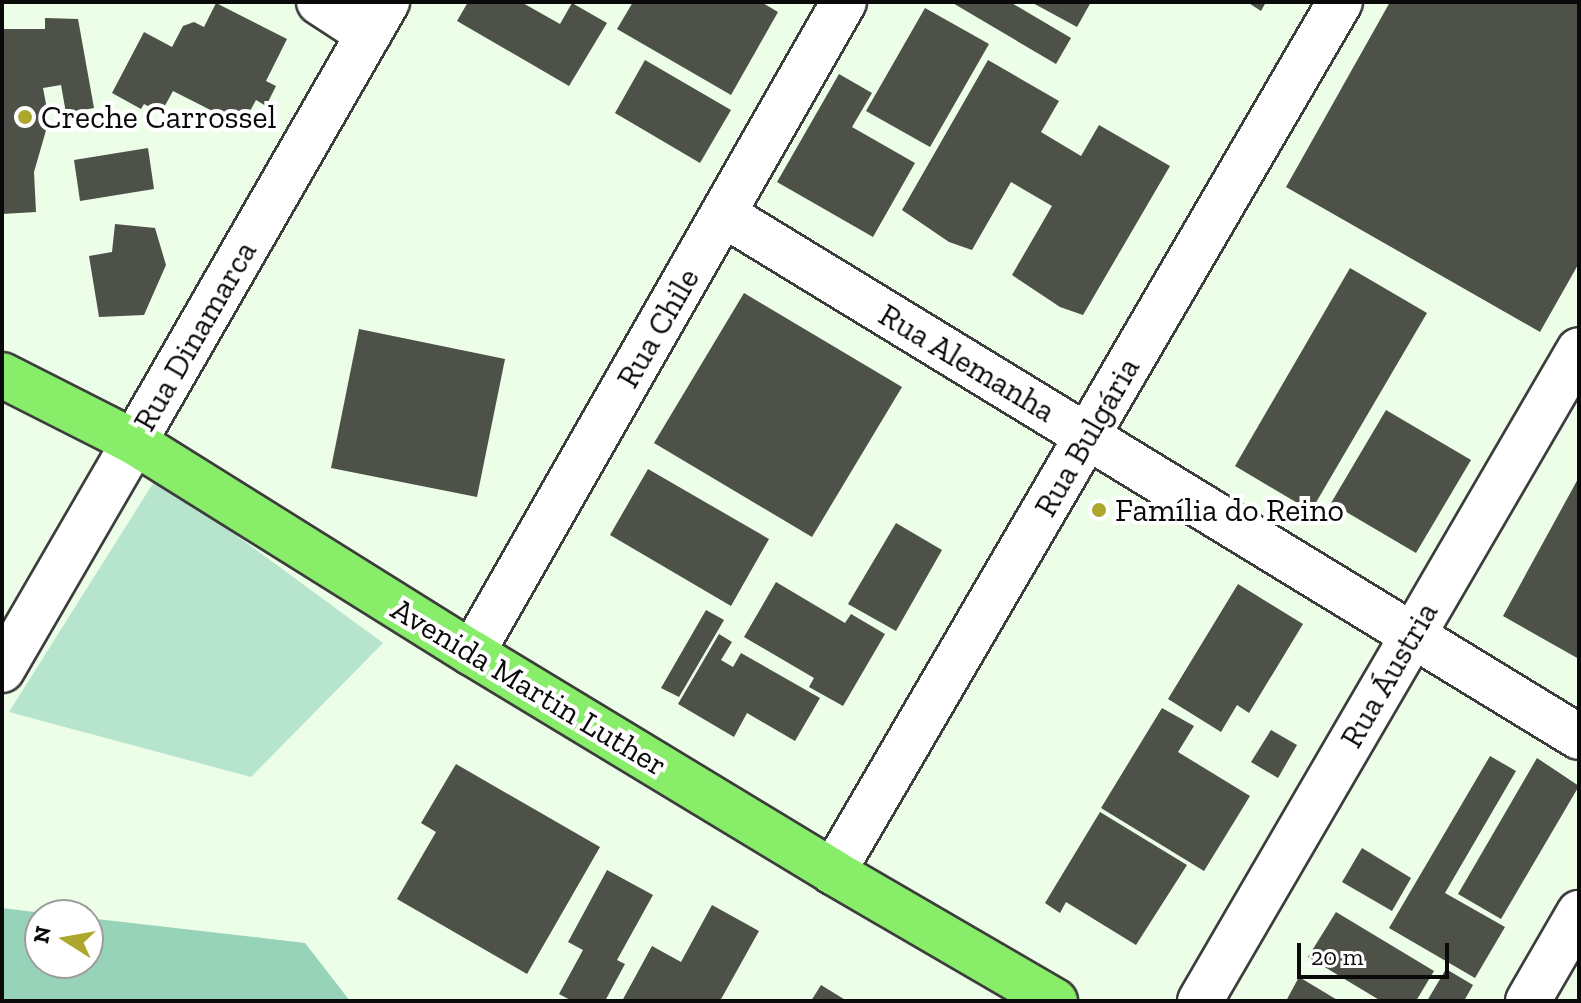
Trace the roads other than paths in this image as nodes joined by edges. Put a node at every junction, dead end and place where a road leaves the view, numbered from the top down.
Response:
1 (319, 2) edge
2 (844, 2) edge
3 (1340, 2) edge
4 (377, 18) edge
5 (723, 214) junction
6 (1579, 350) edge
7 (2, 375) edge
8 (1087, 437) junction
9 (134, 442) junction
10 (1412, 636) junction
11 (472, 653) junction
12 (2, 670) edge
13 (1579, 737) edge
14 (833, 872) junction
15 (1579, 913) edge
16 (1055, 1001) edge
17 (1200, 1001) edge
18 (1528, 1001) edge

1 - 4 street
2 - 5 street, Rua Chile
3 - 8 street, Rua Bulgária
4 - 9 street, Rua Dinamarca
5 - 8 street, Rua Alemanha
5 - 11 street, Rua Chile
6 - 10 street, Rua Áustria
7 - 9 main road, Avenida Martin Luther
8 - 10 street, Rua Alemanha
8 - 14 street, Rua Bulgária
9 - 11 main road, Avenida Martin Luther
9 - 12 street, Rua Dinamarca
10 - 13 street, Rua Alemanha
10 - 17 street, Rua Áustria
11 - 14 main road, Avenida Martin Luther
14 - 16 main road, Avenida Martin Luther
15 - 18 street

